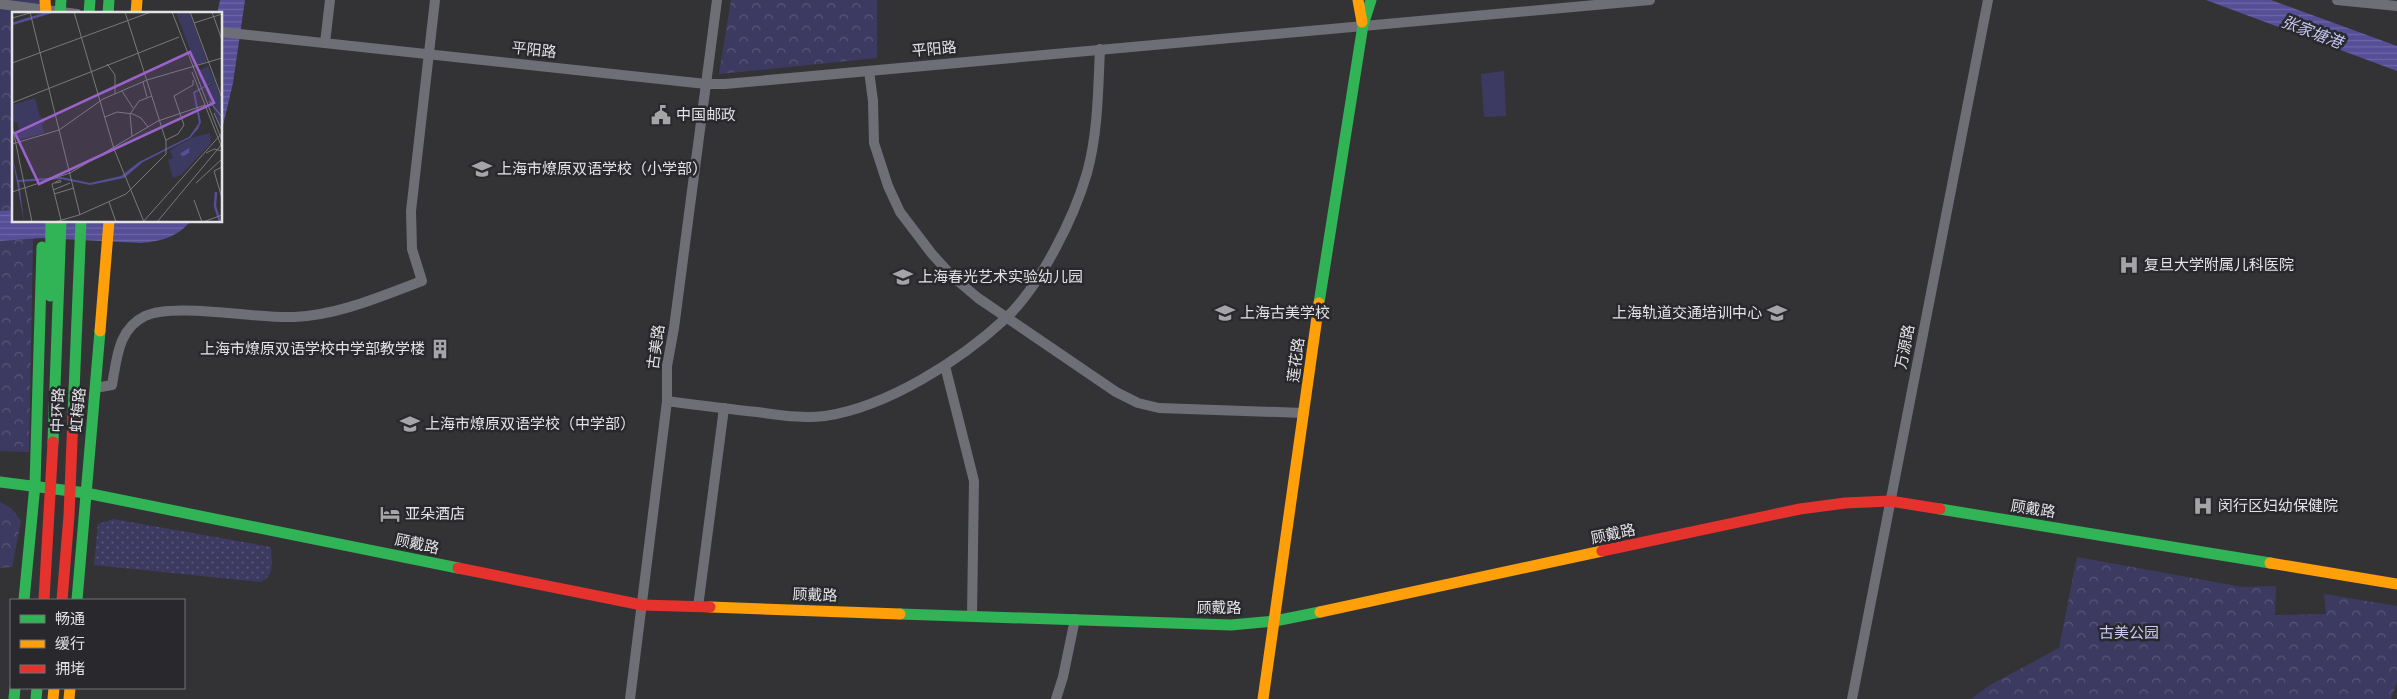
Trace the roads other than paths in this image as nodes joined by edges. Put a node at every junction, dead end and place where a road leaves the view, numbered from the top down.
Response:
1 (61, 0) edge
2 (330, 0) edge
3 (435, 0) edge
4 (716, 0) edge
5 (1358, 0) edge
6 (1371, 0) edge
7 (1650, 0) edge
8 (1988, 0) edge
9 (2337, 0) edge
10 (0, 4) edge
11 (2397, 6) edge
12 (50, 8) edge
13 (69, 12) edge
14 (1363, 25) junction
15 (222, 32) edge
16 (325, 43) junction
17 (1100, 49) junction
18 (429, 54) junction
19 (869, 70) junction
20 (706, 84) junction
21 (43, 222) edge
22 (51, 222) edge
23 (61, 222) edge
24 (82, 222) edge
25 (90, 222) edge
26 (109, 222) edge
27 (84, 249) junction
28 (1007, 317) junction
29 (945, 366) junction
30 (95, 388) junction
31 (667, 401) junction
32 (724, 408) junction
33 (1304, 413) junction
34 (73, 420) junction
35 (0, 482) edge
36 (35, 484) junction
37 (67, 490) junction
38 (86, 492) junction
39 (1890, 501) junction
40 (50, 514) junction
41 (27, 567) junction
42 (2397, 584) edge
43 (24, 599) edge
44 (44, 599) edge
45 (48, 599) edge
46 (62, 599) edge
47 (77, 599) edge
48 (642, 605) junction
49 (698, 607) junction
50 (972, 616) junction
51 (1075, 619) junction
52 (1275, 620) junction
53 (630, 699) edge
54 (1056, 699) edge
55 (1263, 699) edge
56 (1852, 699) edge

1 - 12 main road, bridge
2 - 16 street
3 - 18 street
4 - 20 street, 古美路
5 - 14 main road, 莲花路
6 - 14 main road, 莲花路
7 - 14 street, 平阳路
8 - 39 street, 万源路
9 - 11 street
10 - 12 street
12 - 13 street
14 - 17 street, 平阳路
14 - 33 main road, 莲花路
15 - 16 street, 平阳路
16 - 18 street, 平阳路
17 - 19 street, 平阳路
17 - 28 street
18 - 20 street, 平阳路
18 - 30 street
19 - 20 street, 平阳路
19 - 28 street
20 - 31 street, 古美路
21 - 36 main road, 虹梅路
22 - 40 main road, bridge
23 - 40 main road, 中环路, bridge
24 - 27 main road, 中环路, bridge
25 - 27 main road
26 - 30 main road, 虹梅路
27 - 34 main road, 中环路, bridge
28 - 29 street
28 - 33 street
29 - 32 street
29 - 50 street
30 - 38 main road, 虹梅路
31 - 32 street
31 - 48 street, 古美路
32 - 49 street
33 - 52 main road, 莲花路
34 - 37 main road, 虹梅路
34 - 46 main road, 中环路, bridge
35 - 36 main road, 顾戴路
36 - 37 main road, 顾戴路
36 - 41 main road, 虹梅路
37 - 38 main road, 顾戴路
37 - 41 main road, 虹梅路
38 - 47 main road, 虹梅路
38 - 48 main road, 顾戴路
39 - 42 main road, 顾戴路
39 - 52 main road, 顾戴路
39 - 56 street, 万源路
40 - 44 main road, 中环路, bridge
41 - 43 main road, 虹梅路
41 - 45 main road
48 - 49 main road, 顾戴路
48 - 53 street, 古美路
49 - 50 main road, 顾戴路
50 - 51 main road, 顾戴路
51 - 52 main road, 顾戴路
51 - 54 street
52 - 55 main road, 莲花路

